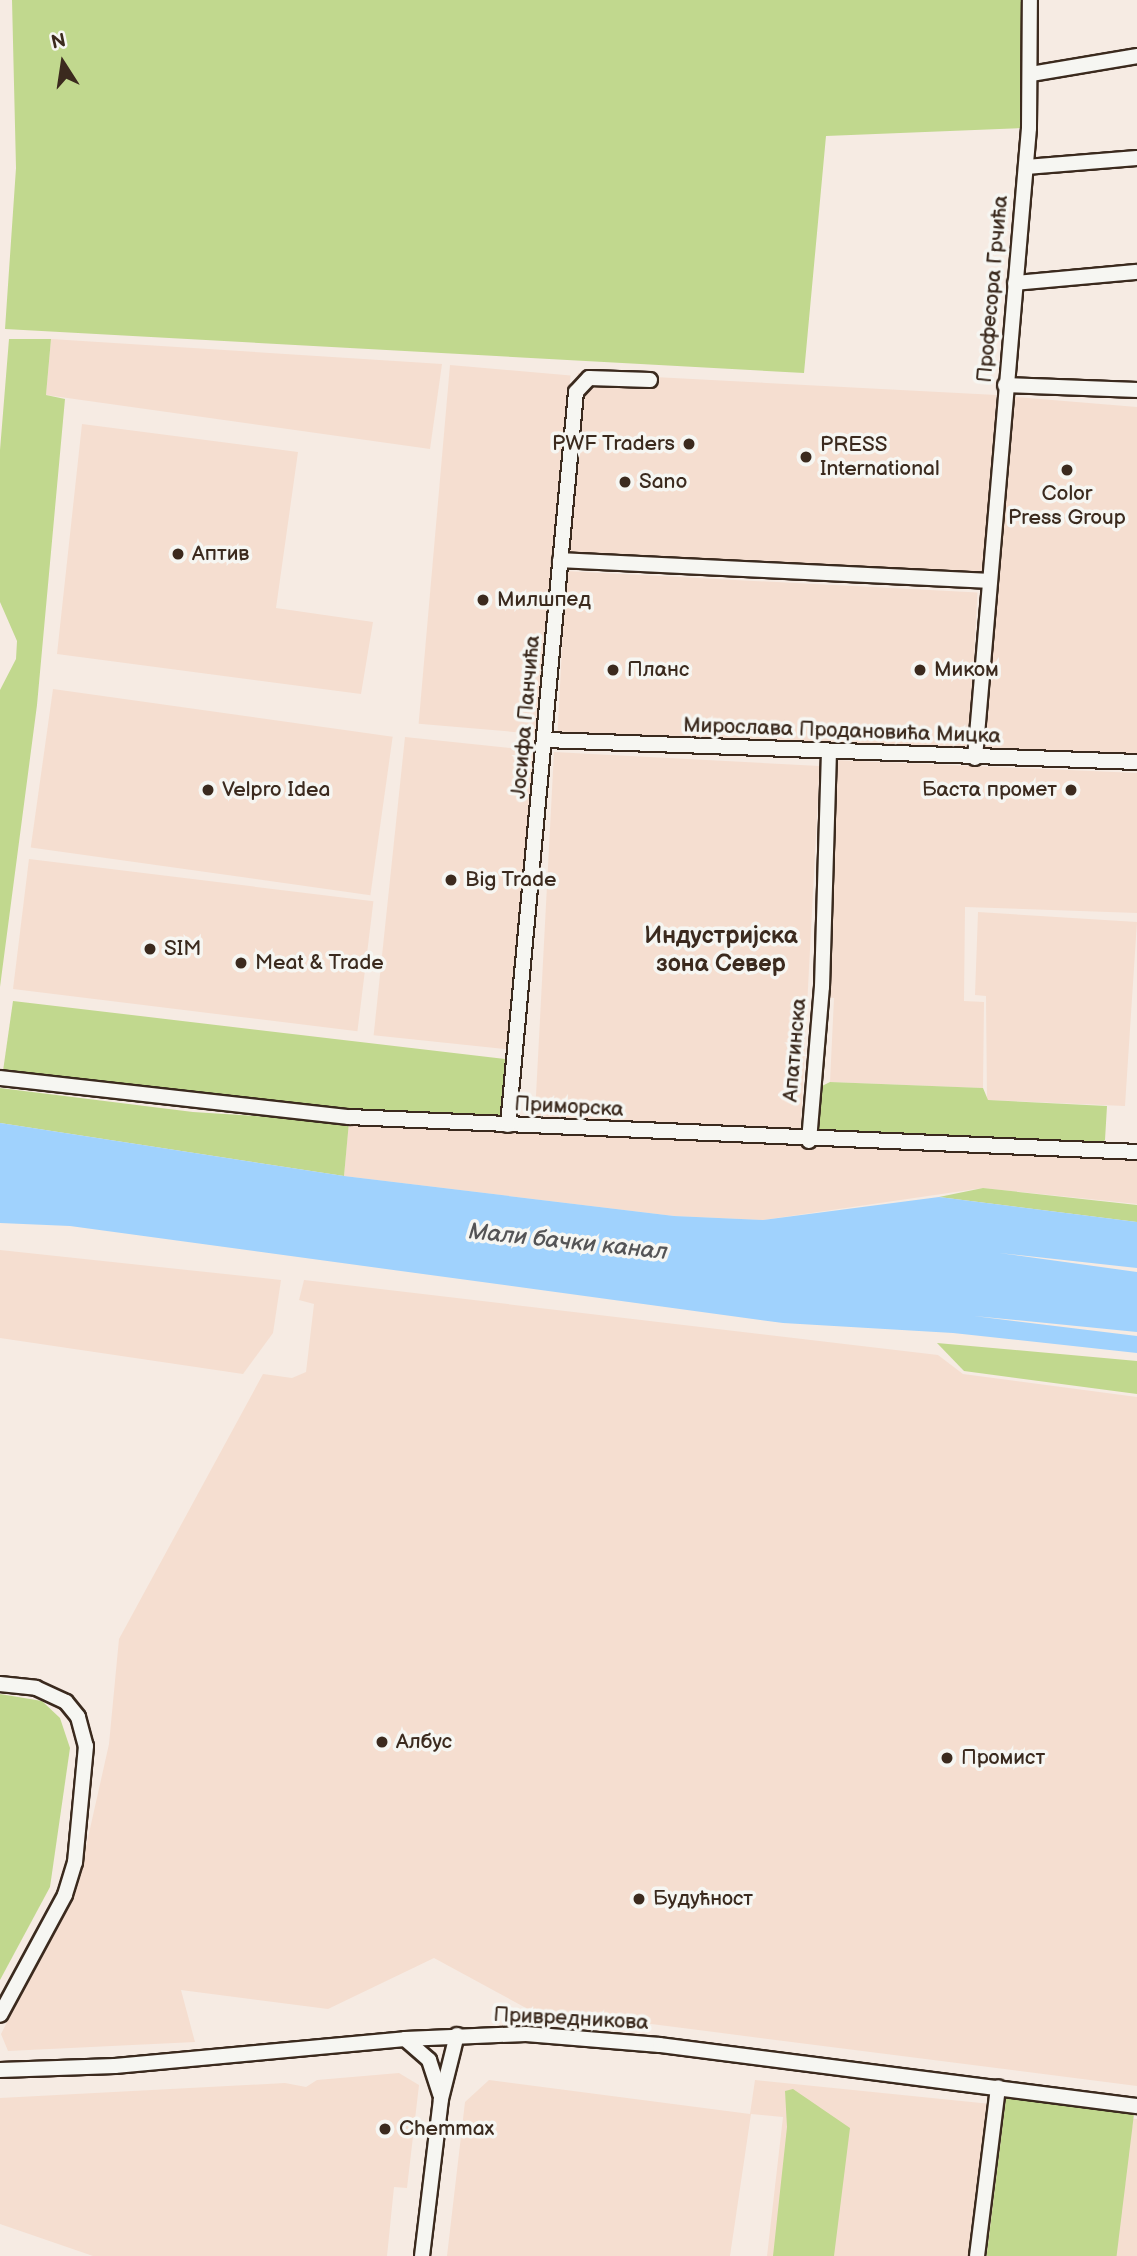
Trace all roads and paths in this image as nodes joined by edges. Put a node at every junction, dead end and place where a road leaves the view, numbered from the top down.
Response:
1 (1030, 0) edge
2 (1137, 56) edge
3 (1031, 75) junction
4 (1137, 158) edge
5 (1026, 167) junction
6 (1137, 272) edge
7 (1014, 283) junction
8 (650, 380) dead end
9 (1006, 385) junction
10 (1137, 390) edge
11 (560, 560) junction
12 (989, 581) junction
13 (546, 740) junction
14 (829, 752) junction
15 (975, 758) junction
16 (1137, 762) edge
17 (0, 1078) edge
18 (508, 1125) junction
19 (809, 1141) junction
20 (1137, 1152) edge
21 (0, 1684) edge
22 (0, 2015) edge
23 (457, 2035) junction
24 (405, 2039) junction
25 (0, 2070) edge
26 (999, 2087) junction
27 (441, 2099) junction
28 (1137, 2106) edge
29 (422, 2256) edge
30 (977, 2256) edge

1 - 3 street, Професора Грчића
2 - 3 street
3 - 5 street, Професора Грчића
4 - 5 street
5 - 7 street, Професора Грчића
6 - 7 street
7 - 9 street, Професора Грчића
8 - 11 street, Јосифа Панчића
9 - 10 street
9 - 12 street, Професора Грчића
11 - 12 street
11 - 13 street, Јосифа Панчића
12 - 15 street, Професора Грчића
13 - 14 street, Мирослава Продановића Мицка
13 - 18 street, Јосифа Панчића
14 - 15 street, Мирослава Продановића Мицка
14 - 19 street, Апатинска
15 - 16 street, Мирослава Продановића Мицка
17 - 18 street, Приморска
18 - 19 street, Приморска
19 - 20 street, Приморска
21 - 22 street
23 - 24 street, Привредникова
23 - 26 street, Привредникова
23 - 27 street
24 - 25 street, Привредникова
24 - 27 street
26 - 28 street, Привредникова
26 - 30 street
27 - 29 street

